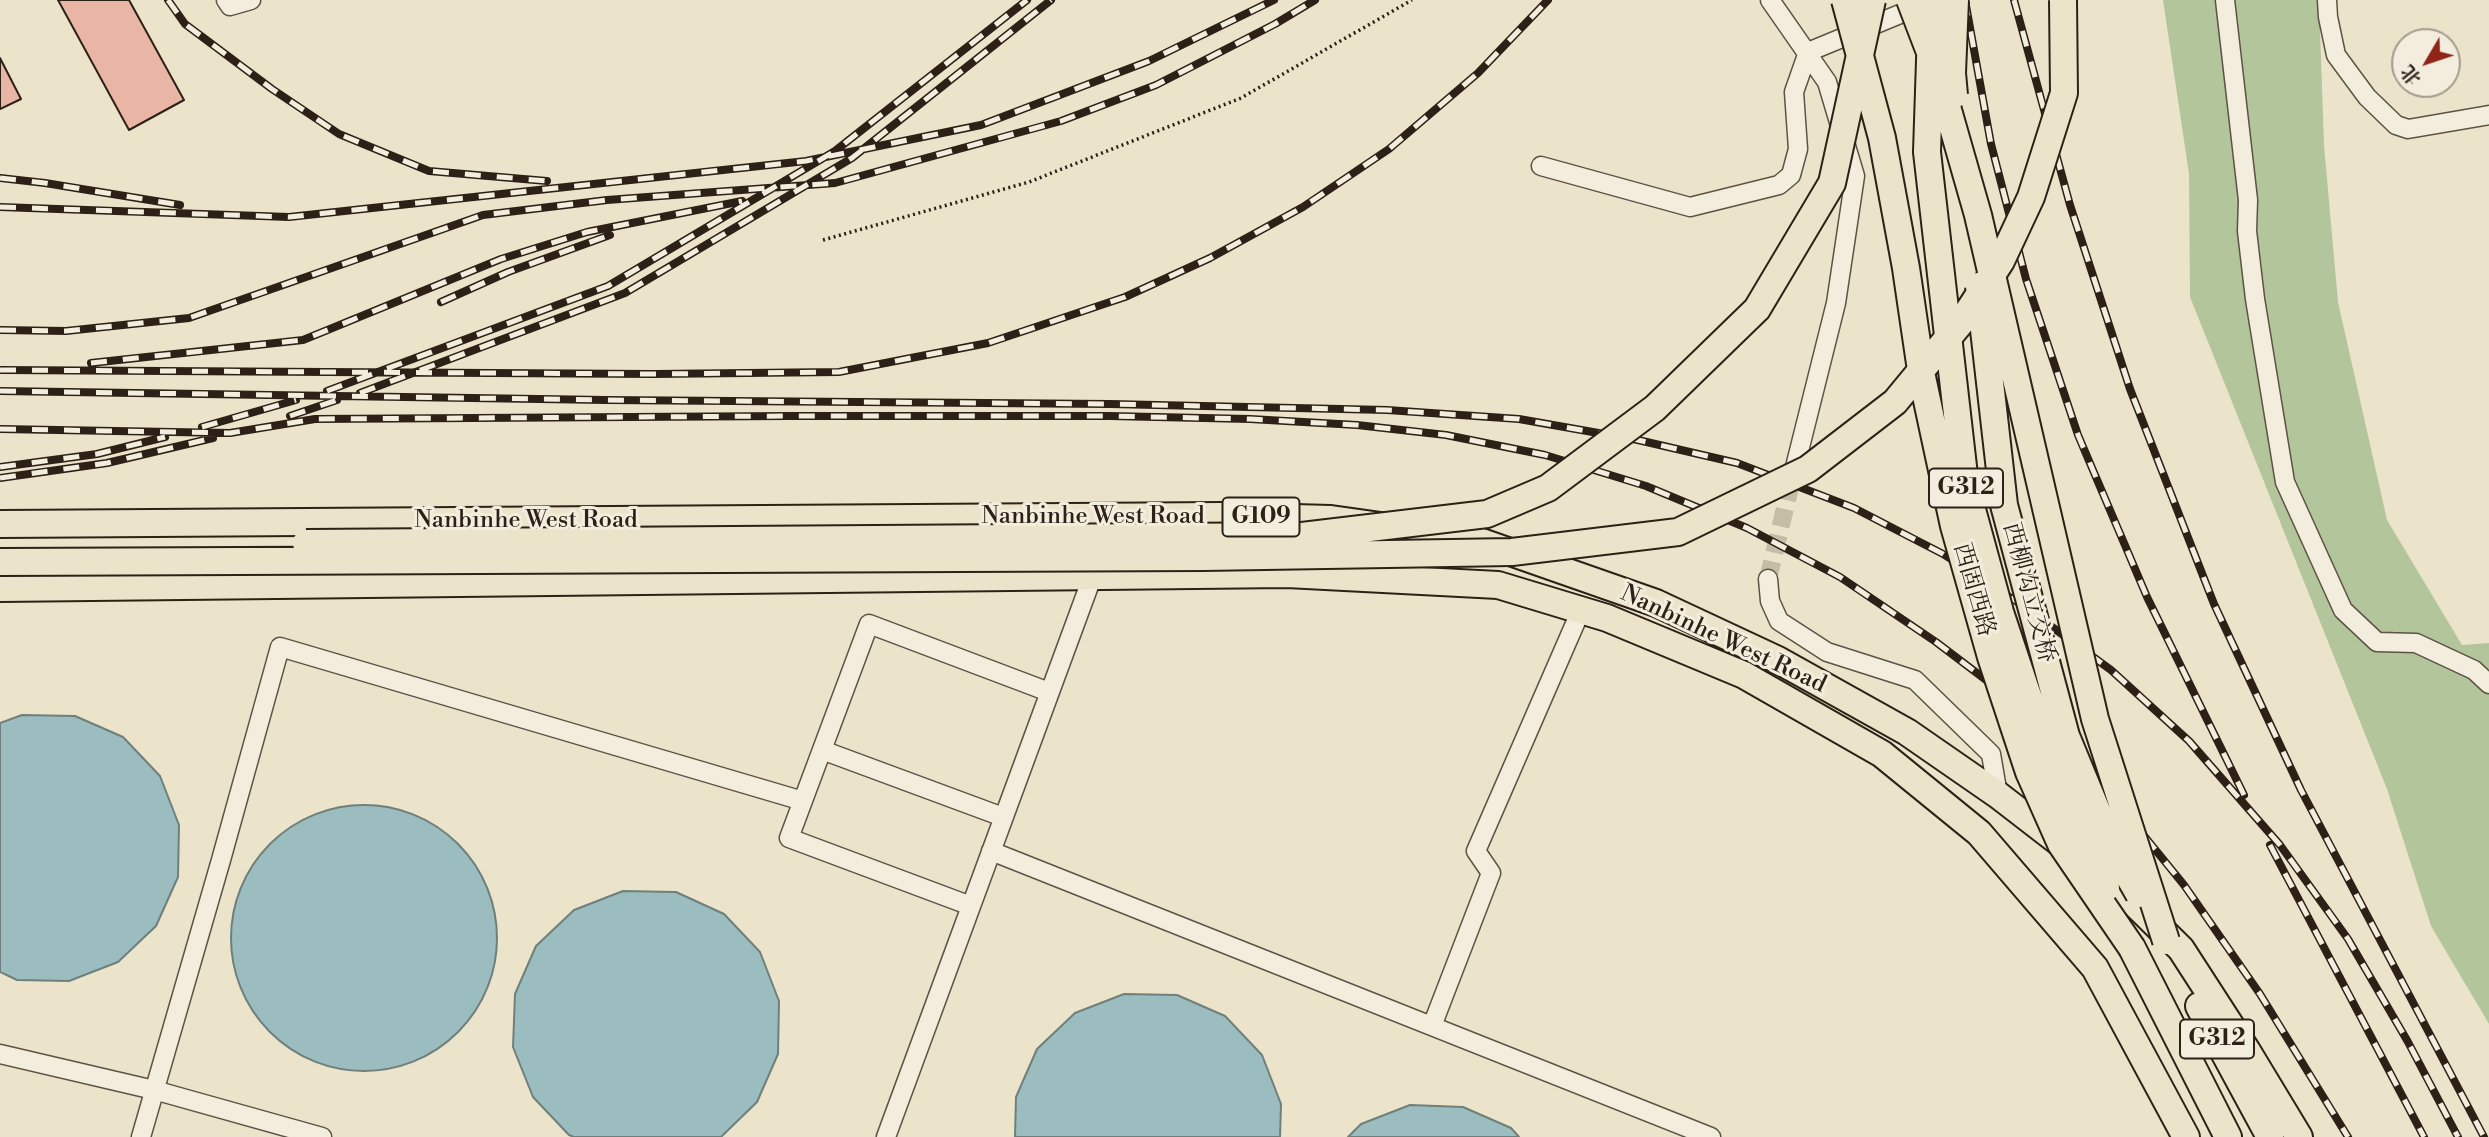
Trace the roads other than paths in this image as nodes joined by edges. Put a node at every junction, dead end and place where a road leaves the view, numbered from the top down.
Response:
1 (226, 0) edge
2 (251, 0) edge
3 (1770, 0) edge
4 (1845, 0) edge
5 (1872, 0) edge
6 (1910, 0) edge
7 (1933, 0) edge
8 (1955, 0) edge
9 (2063, 0) edge
10 (2225, 0) edge
11 (2327, 0) edge
12 (1808, 52) junction
13 (2489, 115) edge
14 (1541, 166) dead end
15 (1792, 479) tunnel mouth
16 (0, 524) edge
17 (0, 545) edge
18 (0, 562) edge
19 (1093, 576) junction
20 (1768, 579) tunnel mouth
21 (0, 588) edge
22 (1581, 610) junction
23 (2489, 684) edge
24 (1049, 692) junction
25 (822, 750) junction
26 (1998, 795) junction
27 (803, 802) junction
28 (1003, 817) junction
29 (991, 851) junction
30 (971, 906) junction
31 (2166, 941) junction
32 (2132, 948) junction
33 (1432, 1026) junction
34 (0, 1054) edge
35 (154, 1090) junction
36 (141, 1137) edge
37 (322, 1137) edge
38 (886, 1137) edge
39 (1711, 1137) edge
40 (2186, 1137) edge
41 (2228, 1137) edge
42 (2270, 1137) edge
43 (2299, 1137) edge

1 - 2 street
3 - 12 street
4 - 32 highway, 西固西路, bridge
5 - 17 highway, bridge
6 - 31 highway, bridge
7 - 12 street
7 - 32 highway, 西柳沟立交桥 / G312, bridge
8 - 31 highway, 西柳沟立交桥 / G312, bridge
9 - 18 highway, bridge
10 - 23 street
11 - 13 street
12 - 14 street
12 - 15 street
16 - 26 highway, Nanbinhe West Road / G109
19 - 21 highway, Nanbinhe West Road
19 - 22 highway, Nanbinhe West Road
19 - 24 street
20 - 26 street
22 - 33 street
22 - 40 highway, Nanbinhe West Road
24 - 25 street
24 - 28 street
25 - 27 street
25 - 28 street
26 - 43 highway, Nanbinhe West Road / G109
27 - 30 street
27 - 35 street
28 - 29 street
29 - 30 street
29 - 33 street
30 - 38 street
31 - 42 highway, 西柳沟立交桥 / G312
32 - 41 highway, 西柳沟立交桥 / G312
33 - 39 street
34 - 35 street
35 - 36 street
35 - 37 street

